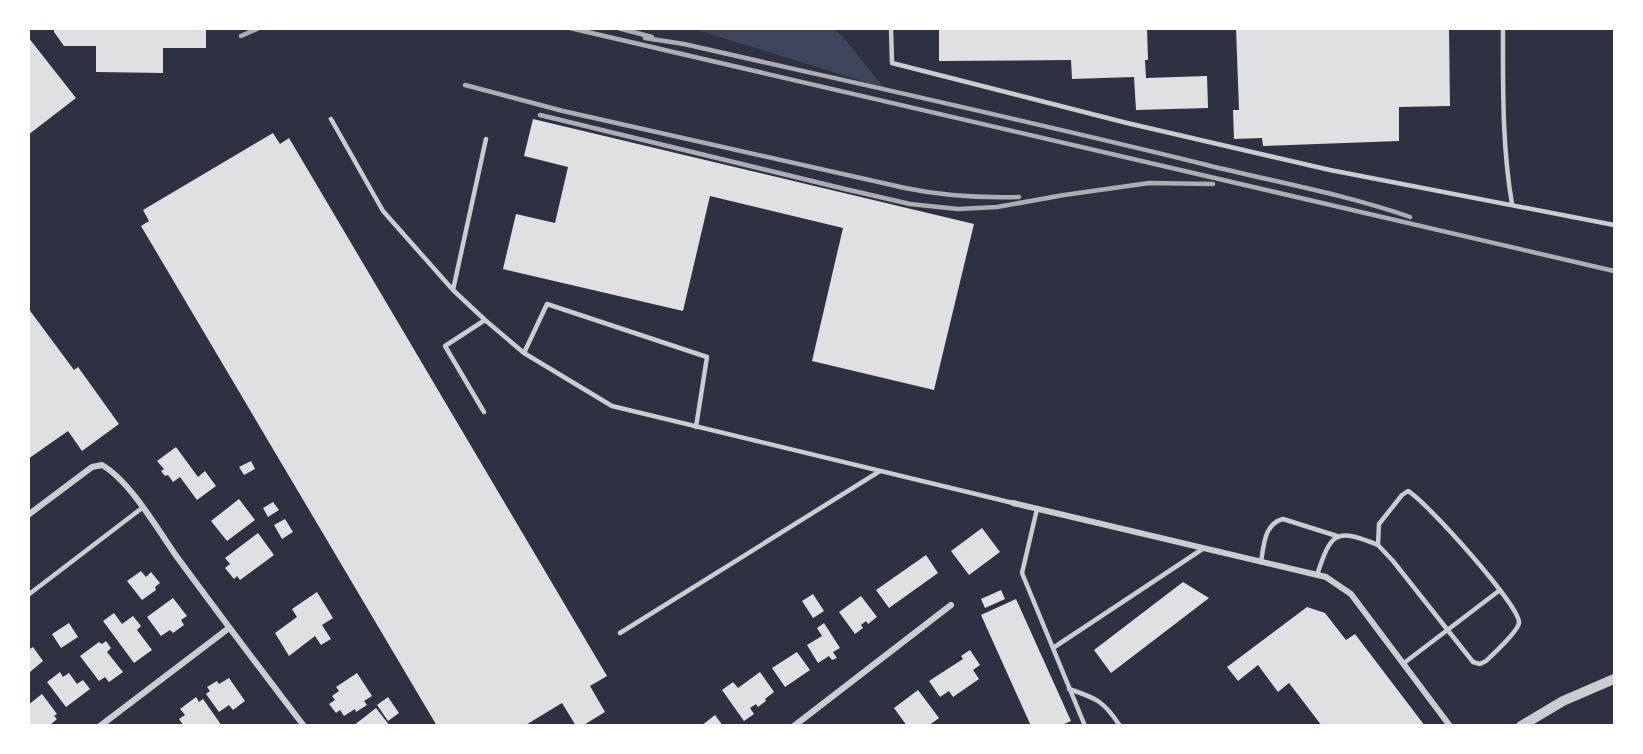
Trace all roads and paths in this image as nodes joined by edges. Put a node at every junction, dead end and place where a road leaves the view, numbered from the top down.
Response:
1 (891, 28) edge
2 (1503, 28) edge
3 (331, 119) dead end
4 (486, 139) dead end
5 (1512, 204) junction
6 (1614, 225) edge
7 (453, 290) junction
8 (485, 320) junction
9 (524, 353) junction
10 (484, 412) dead end
11 (696, 427) junction
12 (880, 471) junction
13 (1014, 503) joint
14 (142, 508) junction
15 (1037, 509) junction
16 (28, 515) edge
17 (1337, 536) junction
18 (1378, 545) junction
19 (1204, 548) junction
20 (1261, 562) junction
21 (1317, 575) junction
22 (1500, 590) junction
23 (28, 595) edge
24 (951, 605) dead end
25 (229, 628) junction
26 (1447, 630) junction
27 (620, 633) dead end
28 (1053, 648) junction
29 (1404, 663) junction
30 (1614, 679) edge
31 (1069, 688) junction
32 (100, 726) edge
33 (304, 726) edge
34 (794, 726) edge
35 (1085, 726) edge
36 (1120, 726) edge
37 (1450, 726) edge
38 (1521, 726) edge

1 - 5 lane
2 - 5 lane
3 - 7 lane
4 - 7 lane
5 - 6 lane
7 - 8 lane
8 - 9 lane
8 - 10 lane
9 - 11 lane
9 - 11 lane
11 - 12 lane
12 - 13 lane
12 - 27 lane
13 - 15 street
14 - 16 street
14 - 23 lane
14 - 25 street
15 - 19 street
15 - 28 lane
17 - 18 lane
17 - 20 lane
17 - 21 lane
18 - 22 lane
18 - 26 lane
19 - 20 street
19 - 28 lane
20 - 21 street
21 - 29 street
22 - 26 lane
22 - 26 lane
24 - 34 street
25 - 32 street
25 - 33 street
26 - 29 lane
28 - 31 lane
29 - 37 street
30 - 38 street
31 - 35 lane
31 - 36 lane

